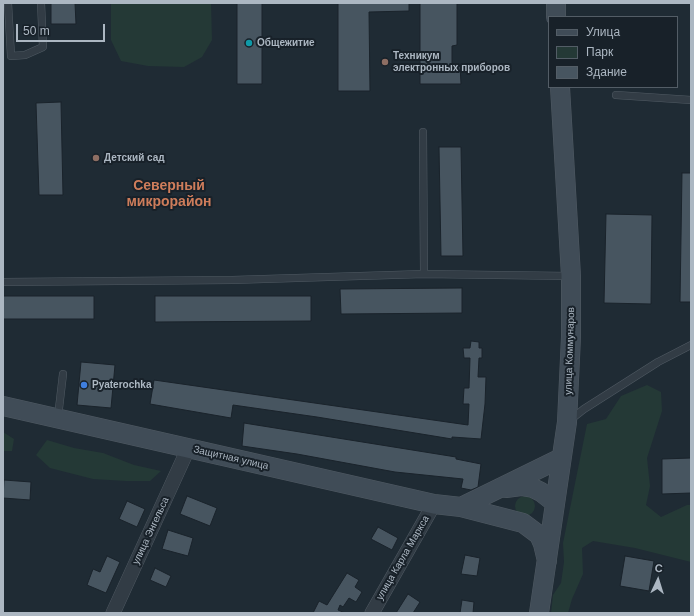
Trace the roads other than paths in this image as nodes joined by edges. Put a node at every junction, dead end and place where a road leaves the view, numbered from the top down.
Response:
1 (8, 3) edge
2 (42, 3) edge
3 (556, 3) edge
4 (556, 16) edge
5 (560, 88) edge
6 (616, 95) dead end
7 (691, 100) edge
8 (423, 132) dead end
9 (424, 274) junction
10 (571, 276) junction
11 (3, 282) edge
12 (691, 345) edge
13 (63, 374) dead end
14 (3, 406) edge
15 (57, 419) junction
16 (567, 422) junction
17 (188, 449) junction
18 (561, 458) junction
19 (499, 488) junction
20 (434, 504) junction
21 (460, 507) junction
22 (554, 509) junction
23 (523, 523) junction
24 (547, 561) junction
25 (113, 613) edge
26 (372, 613) edge
27 (539, 613) edge

1 - 2 lane
3 - 4 main road
5 - 10 main road, улица Коммунаров
6 - 7 lane
8 - 9 lane
9 - 10 lane
9 - 11 lane
10 - 16 main road, улица Коммунаров
12 - 16 lane
13 - 15 lane
14 - 15 main road, Защитная улица
15 - 17 main road, Защитная улица
16 - 18 main road, улица Коммунаров
17 - 20 main road, Защитная улица
17 - 25 street, улица Энгельса
18 - 19 main road
18 - 22 main road, улица Коммунаров
19 - 21 main road
19 - 22 main road
20 - 21 main road, Защитная улица
20 - 26 street, улица Карла Маркса
21 - 23 main road, Защитная улица
22 - 23 main road
22 - 24 main road, улица Коммунаров
23 - 24 main road
24 - 27 main road, улица Коммунаров

